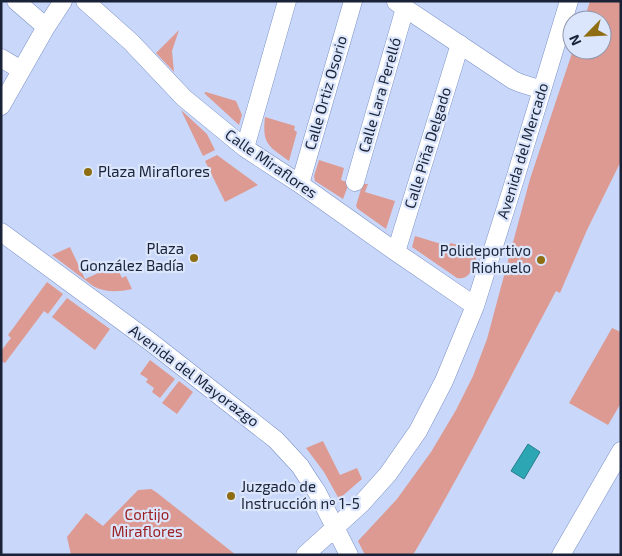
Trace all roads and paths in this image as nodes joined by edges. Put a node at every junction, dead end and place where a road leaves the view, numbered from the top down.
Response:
1 (16, 1) edge
2 (63, 1) edge
3 (85, 1) edge
4 (287, 1) edge
5 (353, 1) edge
6 (569, 1) edge
7 (400, 5) edge
8 (46, 27) junction
9 (460, 44) junction
10 (1, 58) edge
11 (21, 70) junction
12 (542, 90) junction
13 (1, 106) edge
14 (245, 148) junction
15 (355, 182) dead end
16 (300, 184) junction
17 (1, 232) edge
18 (396, 252) junction
19 (475, 306) junction
20 (621, 451) edge
21 (335, 527) junction
22 (305, 555) edge
23 (349, 555) edge
24 (561, 555) edge

1 - 8 street
2 - 8 street
3 - 14 street, Calle Miraflores
4 - 14 street
5 - 16 street, Calle Ortiz Osorio
6 - 12 street, Avenida del Mercado
7 - 9 street
7 - 15 street, Calle Lara Perelló
8 - 11 street
9 - 12 street
9 - 18 street, Calle Piña Delgado
10 - 11 street
11 - 13 street
12 - 19 street, Avenida del Mercado
14 - 16 street, Calle Miraflores
16 - 18 street, Calle Miraflores
17 - 21 street, Avenida del Mayorazgo
18 - 19 street, Calle Miraflores
19 - 21 street, Avenida del Mercado
20 - 24 street
21 - 22 street, Avenida del Mercado
21 - 23 street, Avenida del Mayorazgo

